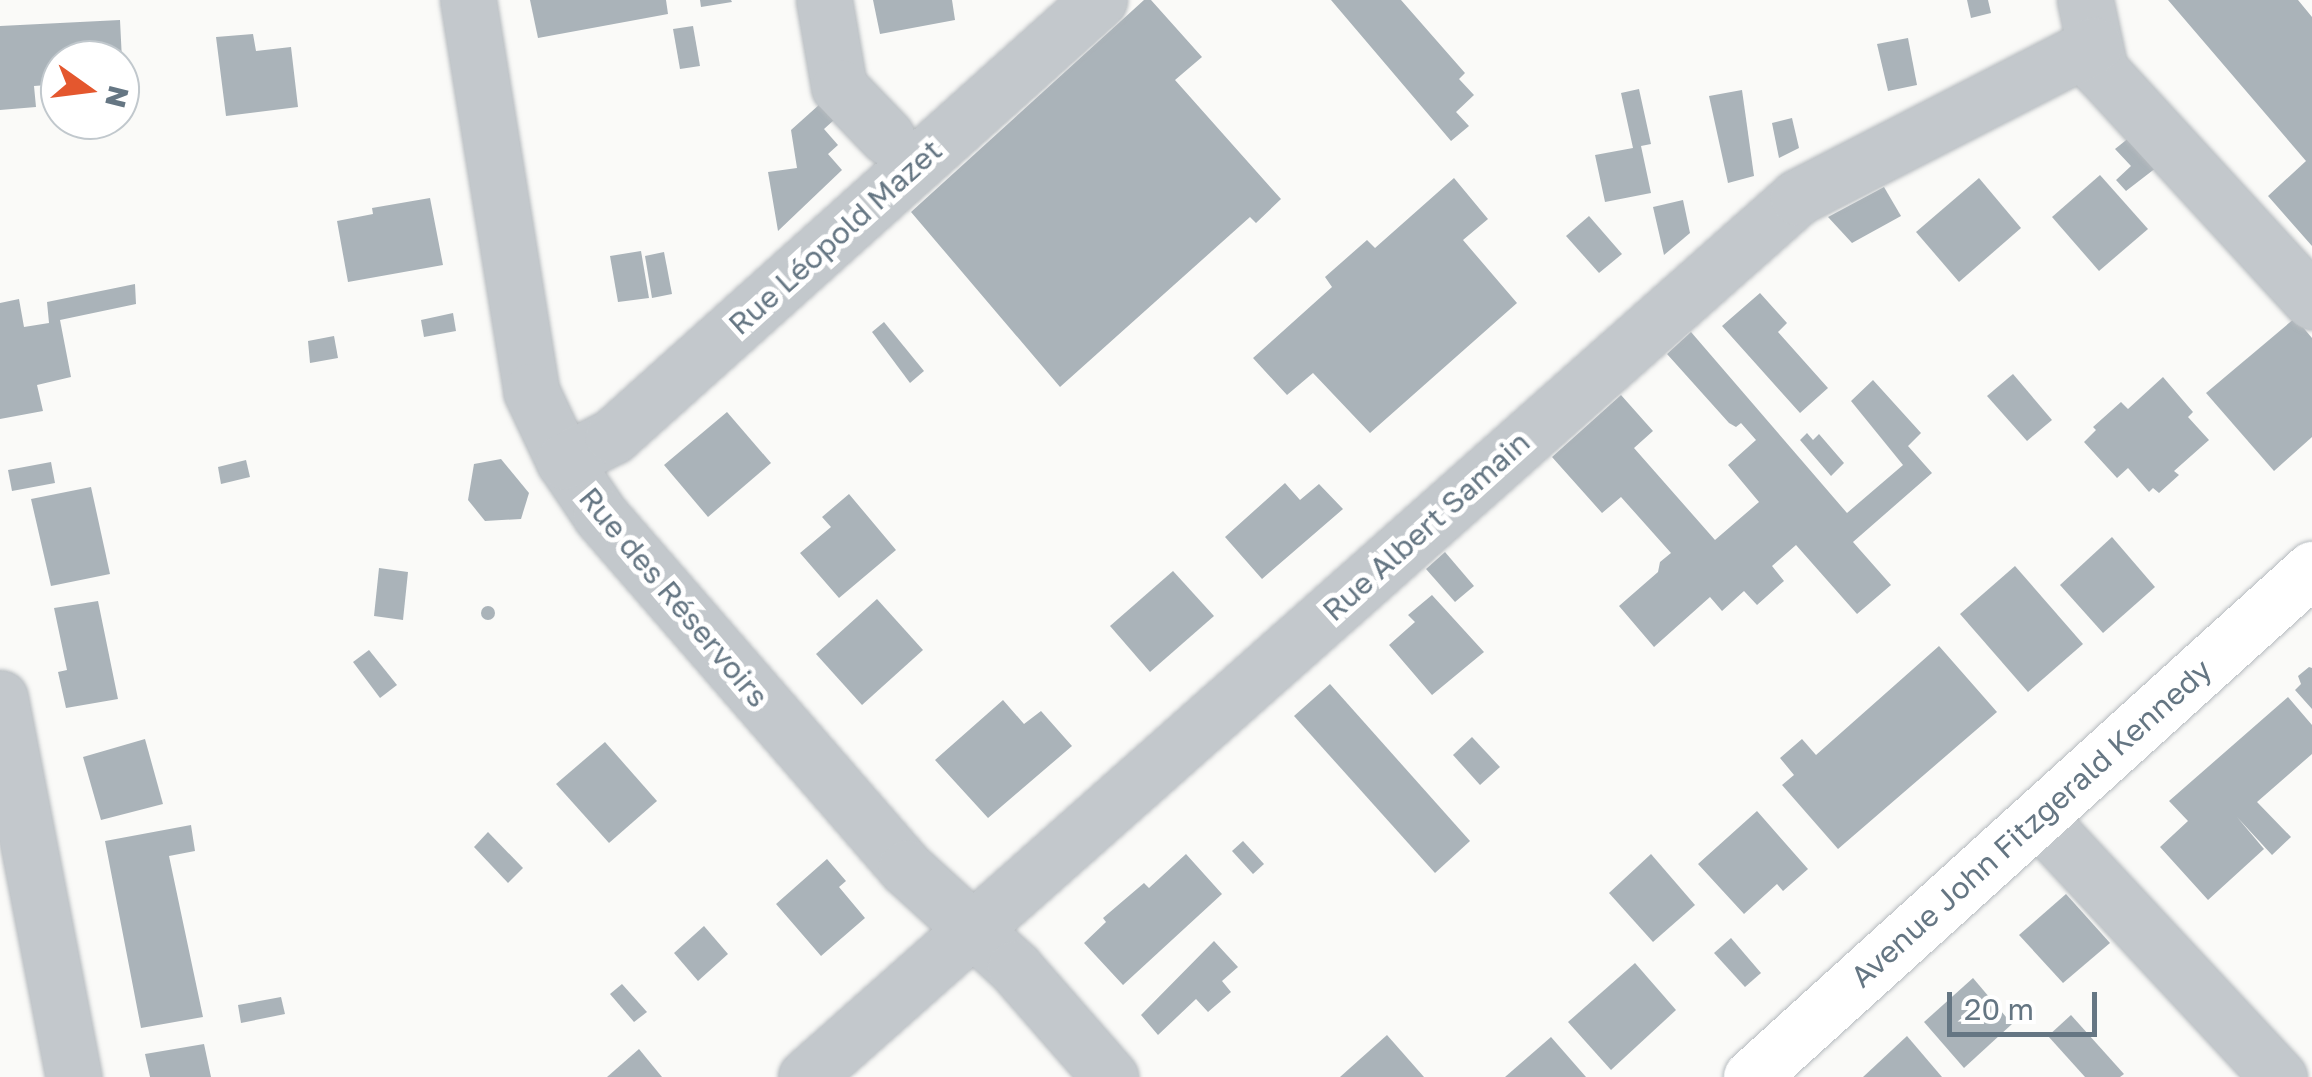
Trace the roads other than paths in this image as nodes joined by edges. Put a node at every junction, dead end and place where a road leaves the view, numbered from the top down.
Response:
1 (468, 0) edge
2 (824, 0) edge
3 (1099, 0) edge
4 (2089, 22) edge
5 (887, 137) dead end
6 (2312, 301) edge
7 (564, 461) junction
8 (2312, 569) edge
9 (0, 698) edge
10 (2038, 818) junction
11 (20, 910) edge
12 (972, 928) junction
13 (74, 1077) edge
14 (806, 1077) edge
15 (1110, 1077) edge
16 (1751, 1077) edge
17 (2279, 1077) edge

1 - 7 street, Rue des Réservoirs
2 - 5 street
3 - 7 street, Rue Léopold Mazet
4 - 6 street
4 - 12 street, Rue Albert Samain
7 - 12 street, Rue des Réservoirs
8 - 10 main road, Avenue John Fitzgerald Kennedy
9 - 11 street
10 - 16 main road, Avenue John Fitzgerald Kennedy
10 - 17 street
11 - 13 street
12 - 14 street, Rue Albert Samain
12 - 15 street, Rue des Réservoirs

